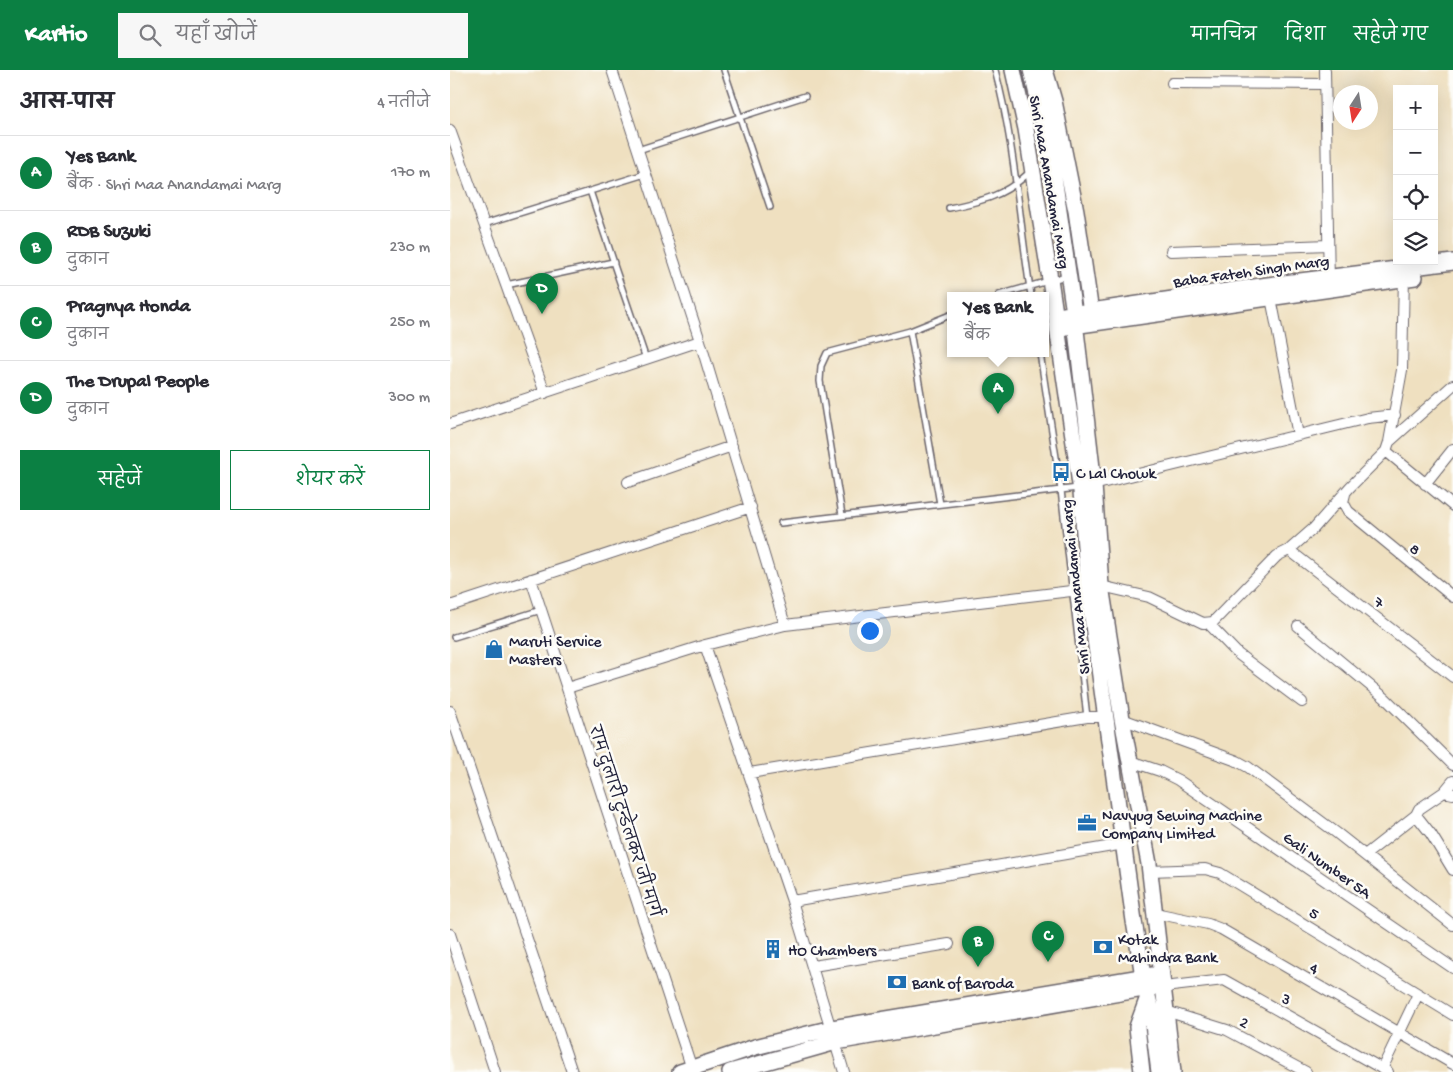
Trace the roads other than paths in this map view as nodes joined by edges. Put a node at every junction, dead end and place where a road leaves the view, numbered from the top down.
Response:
1 (612, 70) edge
2 (724, 70) edge
3 (995, 70) edge
4 (1013, 70) edge
5 (1031, 70) edge
6 (1045, 70) edge
7 (1325, 70) edge
8 (1172, 82) dead end
9 (1325, 84) junction
10 (806, 96) dead end
11 (740, 117) junction
12 (450, 130) edge
13 (638, 150) junction
14 (1033, 170) junction
15 (646, 173) junction
16 (1018, 184) junction
17 (590, 191) junction
18 (770, 207) dead end
19 (949, 208) dead end
20 (484, 224) junction
21 (1328, 245) junction
22 (1171, 251) dead end
23 (1453, 262) edge
24 (614, 264) junction
25 (1453, 270) edge
26 (1404, 274) junction
27 (1068, 275) junction
28 (1050, 279) junction
29 (1329, 283) junction
30 (505, 285) junction
31 (1029, 286) junction
32 (1009, 292) edge
33 (1030, 292) edge
34 (1271, 298) junction
35 (947, 316) edge
36 (1092, 316) junction
37 (1075, 319) junction
38 (1056, 322) junction
39 (910, 332) junction
40 (700, 341) junction
41 (1041, 357) edge
42 (646, 359) junction
43 (1453, 385) edge
44 (545, 393) junction
45 (1395, 415) junction
46 (450, 424) edge
47 (1298, 435) junction
48 (732, 446) junction
49 (1388, 447) junction
50 (1453, 449) edge
51 (628, 482) dead end
52 (1425, 484) junction
53 (1087, 486) junction
54 (1061, 490) junction
55 (1345, 493) junction
56 (940, 504) junction
57 (1453, 506) edge
58 (750, 507) junction
59 (842, 515) junction
60 (781, 523) dead end
61 (1289, 550) junction
62 (531, 579) junction
63 (1088, 589) junction
64 (1453, 597) edge
65 (450, 606) edge
66 (541, 610) junction
67 (1208, 623) junction
68 (785, 626) junction
69 (1298, 626) dead end
70 (454, 637) dead end
71 (705, 646) junction
72 (1453, 677) edge
73 (567, 688) junction
74 (1302, 702) dead end
75 (450, 711) edge
76 (1087, 717) junction
77 (1106, 717) junction
78 (1122, 719) junction
79 (1130, 761) junction
80 (1453, 765) edge
81 (750, 773) junction
82 (1453, 781) edge
83 (1448, 793) edge
84 (1416, 815) junction
85 (1124, 844) junction
86 (1365, 855) junction
87 (1453, 870) edge
88 (1150, 871) junction
89 (792, 901) junction
90 (1156, 914) junction
91 (1453, 925) edge
92 (450, 934) edge
93 (948, 944) dead end
94 (813, 966) junction
95 (1453, 968) edge
96 (1163, 980) junction
97 (1146, 987) junction
98 (1418, 994) junction
99 (1166, 1011) junction
100 (1453, 1015) edge
101 (1400, 1033) junction
102 (834, 1035) junction
103 (1453, 1064) edge
104 (1385, 1070) edge
105 (688, 1071) edge
106 (495, 1072) edge
107 (572, 1072) edge
108 (730, 1072) edge
109 (844, 1072) edge
110 (1142, 1072) edge
111 (1159, 1072) edge
112 (1173, 1072) edge
113 (1306, 1072) edge

1 - 13 street
2 - 11 lane
3 - 16 lane
4 - 14 main road, Shri Maa Anandamai Marg
5 - 27 main road, Shri Maa Anandamai Marg
6 - 36 main road, Shri Maa Anandamai Marg
7 - 9 street
8 - 9 street
9 - 21 street
10 - 11 lane
11 - 13 lane
11 - 18 lane
12 - 20 street
13 - 15 street
14 - 16 lane
14 - 28 main road, Shri Maa Anandamai Marg
15 - 17 lane
15 - 40 street
16 - 19 lane
16 - 31 lane
17 - 20 lane
17 - 24 lane
20 - 30 street
21 - 22 street
21 - 29 street
23 - 26 main road, Baba Fateh Singh Marg
24 - 30 lane
24 - 42 lane
25 - 26 main road, Baba Fateh Singh Marg
26 - 29 main road, Baba Fateh Singh Marg
26 - 45 street
27 - 28 lane
27 - 37 main road, Shri Maa Anandamai Marg
28 - 31 lane
28 - 38 main road, Shri Maa Anandamai Marg
29 - 34 main road, Baba Fateh Singh Marg
29 - 36 main road, Baba Fateh Singh Marg
30 - 44 street
31 - 32 lane
31 - 33 lane
34 - 36 main road, Baba Fateh Singh Marg
34 - 47 street
35 - 39 lane
36 - 37 main road, Baba Fateh Singh Marg
37 - 38 main road, Baba Fateh Singh Marg
37 - 53 main road, Shri Maa Anandamai Marg
38 - 53 main road, Shri Maa Anandamai Marg
39 - 56 lane
39 - 59 lane
40 - 42 street
40 - 48 street
41 - 54 lane
42 - 44 street
43 - 49 street
44 - 46 street
45 - 47 street
45 - 49 street
47 - 53 street
48 - 51 street
48 - 58 street
49 - 52 street
49 - 55 street
50 - 52 street
52 - 57 street
53 - 54 lane
53 - 63 main road, Shri Maa Anandamai Marg
54 - 56 lane
54 - 63 lane
55 - 61 street
55 - 64 street, 8
56 - 59 lane
58 - 62 street
58 - 68 street
59 - 60 lane
61 - 67 street
61 - 72 street, 7
62 - 65 street
62 - 66 street, राम दुलारी टुन्डेलकर जी मार्ग
63 - 67 street
63 - 68 street
63 - 76 lane
63 - 77 main road, Shri Maa Anandamai Marg
63 - 78 main road, Shri Maa Anandamai Marg
66 - 70 lane
66 - 73 street, राम दुलारी टुन्डेलकर जी मार्ग
67 - 74 street
68 - 71 street
69 - 80 street
71 - 73 street
71 - 81 street
73 - 105 street, राम दुलारी टुन्डेलकर जी मार्ग
75 - 107 street
76 - 77 street
76 - 81 street
77 - 85 main road, Shri Maa Anandamai Marg
78 - 79 main road, Shri Maa Anandamai Marg
78 - 86 street
79 - 88 main road, Shri Maa Anandamai Marg
79 - 95 street, Gali Number 5A
81 - 89 street
82 - 83 street
83 - 84 street
84 - 86 street
84 - 87 street
85 - 89 street
85 - 97 main road, Shri Maa Anandamai Marg
86 - 91 street
88 - 90 main road, Shri Maa Anandamai Marg
88 - 98 street, 5
89 - 94 street
90 - 96 main road, Shri Maa Anandamai Marg
90 - 101 street, 4
92 - 106 street
93 - 94 street
94 - 102 street
96 - 97 main road
96 - 99 main road, Shri Maa Anandamai Marg
96 - 104 street, 3
97 - 102 main road
97 - 110 main road
97 - 111 main road, Shri Maa Anandamai Marg
98 - 100 street, 5
98 - 101 street
99 - 112 main road, Shri Maa Anandamai Marg
99 - 113 street, 2
101 - 103 street, 4
101 - 104 street
102 - 105 main road
102 - 108 main road
102 - 109 street

